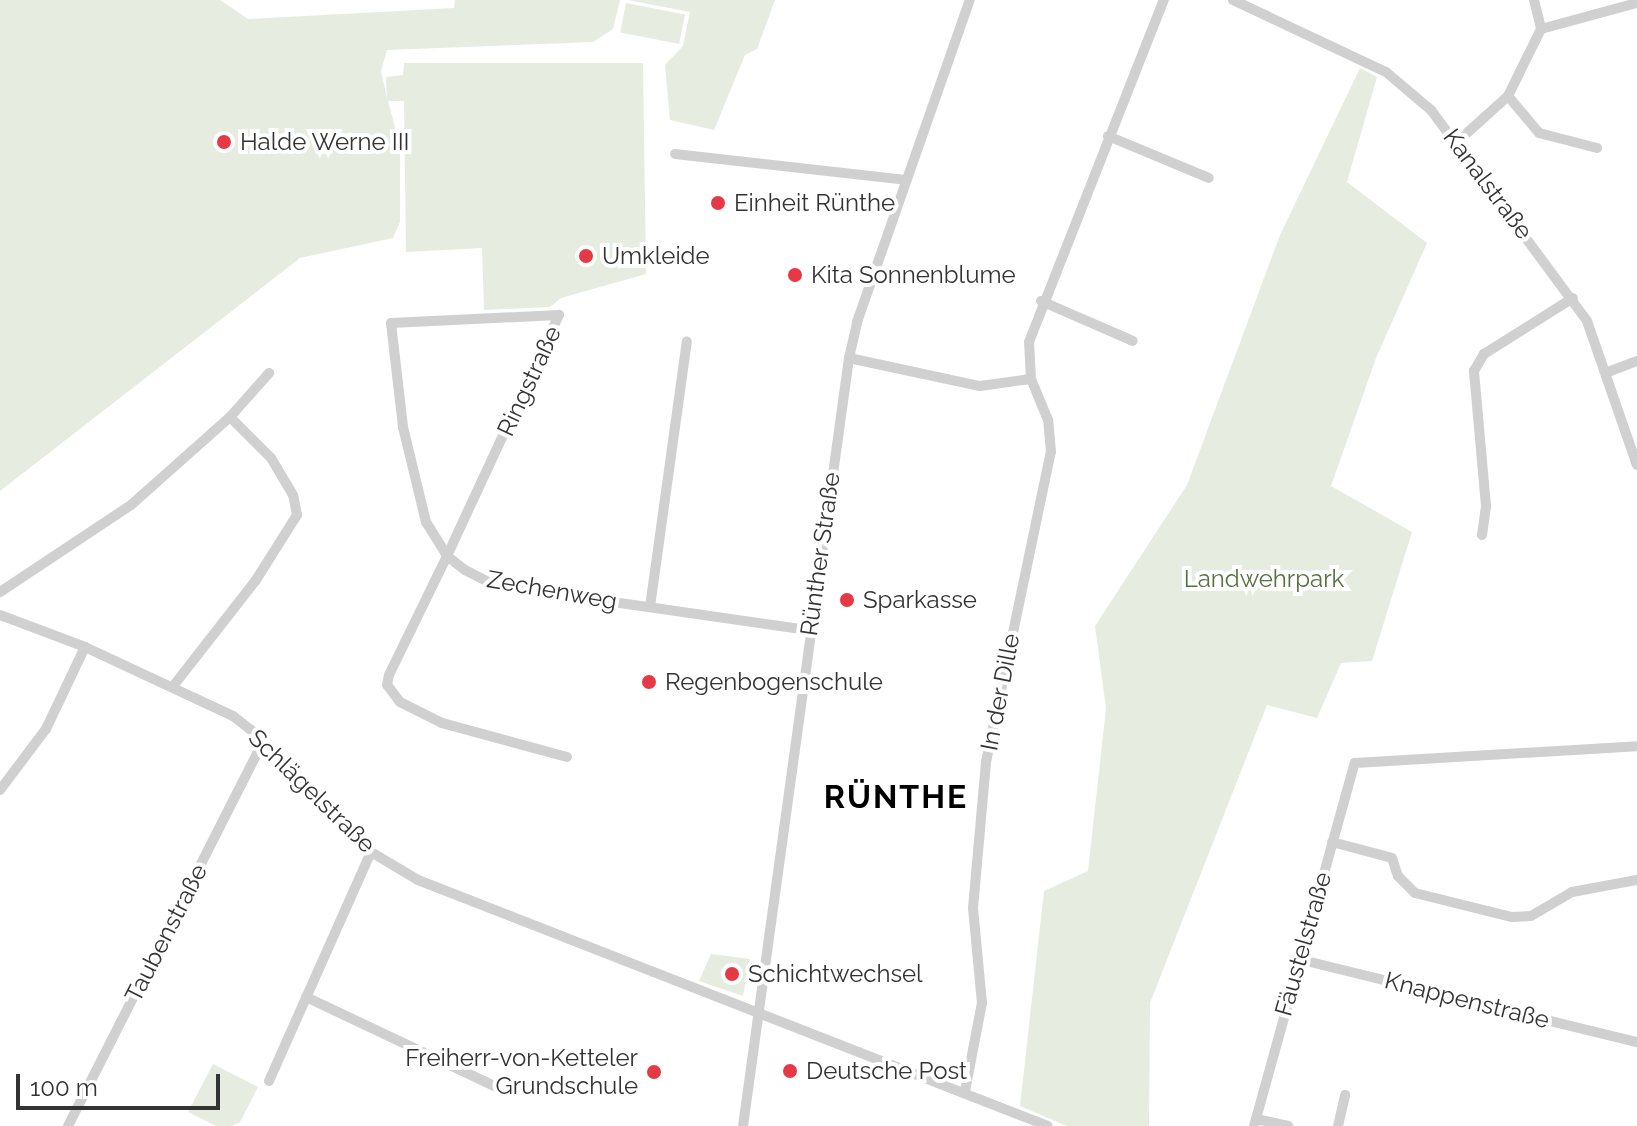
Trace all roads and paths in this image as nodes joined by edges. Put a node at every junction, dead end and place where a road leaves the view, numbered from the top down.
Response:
1 (970, 0) edge
2 (1164, 0) edge
3 (1233, 0) edge
4 (1534, 0) edge
5 (1637, 3) edge
6 (1541, 29) junction
7 (1508, 96) junction
8 (1108, 136) junction
9 (1457, 142) junction
10 (1597, 148) dead end
11 (675, 154) dead end
12 (1209, 178) dead end
13 (906, 180) junction
14 (1573, 298) junction
15 (1041, 301) junction
16 (391, 323) joint
17 (1133, 341) dead end
18 (687, 342) dead end
19 (849, 358) junction
20 (1637, 361) edge
21 (1608, 372) junction
22 (269, 373) dead end
23 (1031, 379) junction
24 (230, 417) junction
25 (1637, 465) edge
26 (1482, 535) dead end
27 (447, 556) junction
28 (0, 592) edge
29 (650, 607) junction
30 (0, 615) edge
31 (808, 630) junction
32 (85, 647) junction
33 (174, 685) junction
34 (264, 740) junction
35 (1637, 746) edge
36 (567, 757) dead end
37 (0, 790) edge
38 (1332, 842) junction
39 (371, 852) junction
40 (1637, 880) edge
41 (1298, 959) junction
42 (306, 997) junction
43 (760, 1017) junction
44 (1637, 1042) edge
45 (269, 1081) dead end
46 (965, 1091) junction
47 (507, 1092) dead end
48 (1345, 1095) dead end
49 (1255, 1122) edge
50 (68, 1126) edge
51 (743, 1126) edge
52 (1048, 1126) edge
53 (1288, 1126) edge
54 (1338, 1126) edge

1 - 13 street, Rünther Straße
2 - 8 street, In der Dille
3 - 9 street, Kanalstraße
4 - 6 street
5 - 6 street
6 - 7 street
7 - 9 street
7 - 10 street
8 - 12 street
8 - 15 street, In der Dille
9 - 14 street, Kanalstraße
11 - 13 street
13 - 19 street, Rünther Straße
14 - 21 street, Kanalstraße
14 - 26 street
15 - 17 street
15 - 23 street, In der Dille
16 - 27 street, Zechenweg
16 - 27 street, Ringstraße
18 - 29 street
19 - 23 street
19 - 31 street, Rünther Straße
20 - 21 street
21 - 25 street, Kanalstraße
22 - 24 street
23 - 46 street, In der Dille
24 - 28 street
24 - 33 street
27 - 29 street, Zechenweg
27 - 36 street
29 - 31 street, Zechenweg
30 - 32 street, Schlägelstraße
31 - 43 street, Rünther Straße
32 - 33 street, Schlägelstraße
32 - 37 street
33 - 34 street, Schlägelstraße
34 - 39 street, Schlägelstraße
34 - 50 street, Taubenstraße
35 - 38 street, Fäustelstraße
38 - 40 street
38 - 41 street, Fäustelstraße
39 - 42 street
39 - 43 street, Schlägelstraße
41 - 44 street, Knappenstraße
41 - 49 street, Fäustelstraße
42 - 45 street
42 - 47 street
43 - 46 street, Schlägelstraße
43 - 51 street, Rünther Straße
46 - 52 street, Schlägelstraße
48 - 54 street
49 - 53 street

